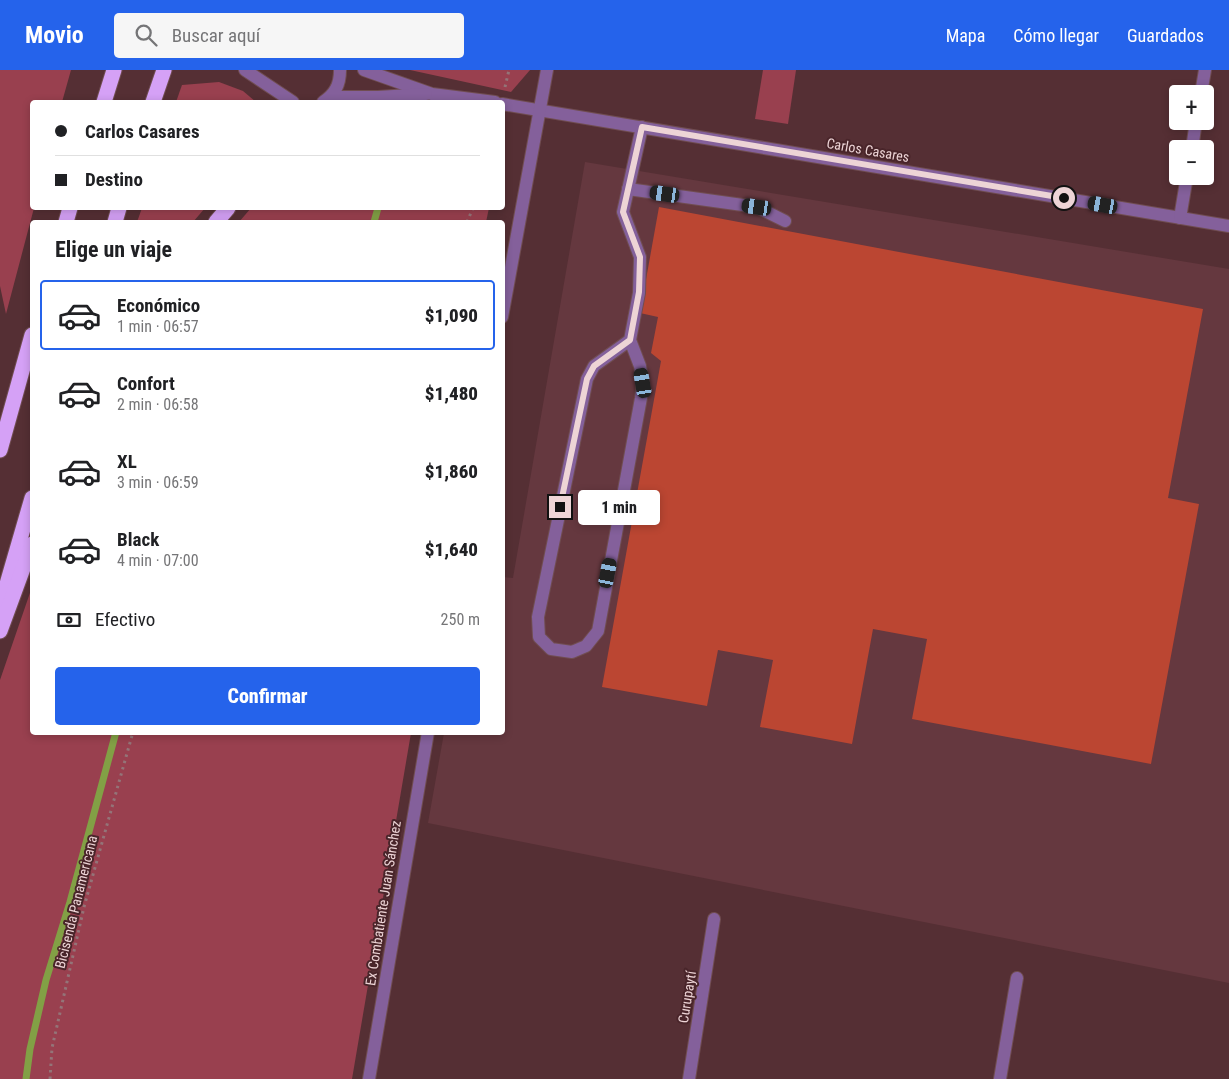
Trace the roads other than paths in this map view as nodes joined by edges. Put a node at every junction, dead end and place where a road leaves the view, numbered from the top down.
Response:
1 (114, 70) edge
2 (164, 70) edge
3 (245, 70) edge
4 (340, 70) edge
5 (364, 70) edge
6 (548, 70) edge
7 (1205, 70) edge
8 (1202, 85) edge
9 (432, 94) junction
10 (105, 100) edge
11 (154, 100) edge
12 (290, 100) edge
13 (327, 100) edge
14 (479, 100) edge
15 (505, 104) edge
16 (540, 109) junction
17 (642, 127) junction
18 (1186, 185) edge
19 (628, 189) junction
20 (226, 210) edge
21 (1180, 218) junction
22 (218, 220) edge
23 (786, 221) dead end
24 (1229, 226) edge
25 (505, 301) edge
26 (630, 340) junction
27 (30, 343) edge
28 (0, 450) edge
29 (30, 505) edge
30 (30, 549) edge
31 (0, 608) edge
32 (0, 631) edge
33 (427, 735) edge
34 (714, 919) dead end
35 (1017, 978) dead end
36 (369, 1079) edge
37 (689, 1079) edge
38 (1000, 1079) edge

1 - 10 highway
2 - 11 highway
3 - 12 street
4 - 13 street
5 - 9 street
6 - 16 street
7 - 8 street
9 - 13 street
9 - 14 street
15 - 16 street, Carlos Casares
16 - 17 street, Carlos Casares
16 - 25 street
17 - 19 street
17 - 21 street, Carlos Casares
18 - 21 street
19 - 23 street
19 - 26 street
20 - 22 highway
21 - 24 street, Carlos Casares
26 - 26 street
27 - 28 highway
29 - 31 highway
30 - 32 highway
33 - 36 street, Ex Combatiente Juan Sánchez
34 - 37 street, Curupaytí
35 - 38 street

